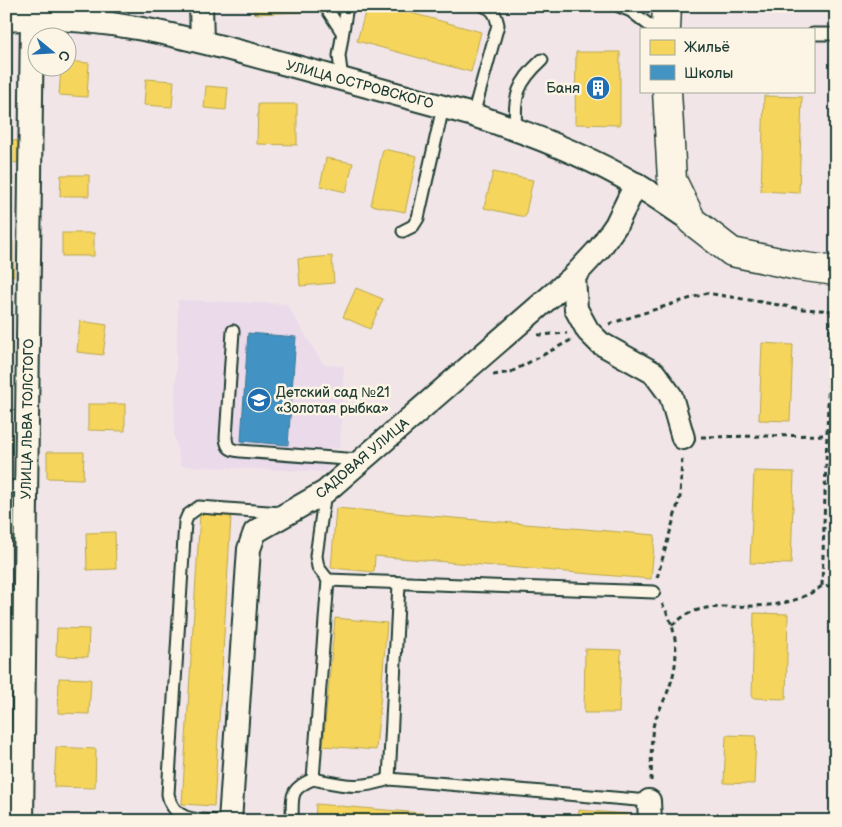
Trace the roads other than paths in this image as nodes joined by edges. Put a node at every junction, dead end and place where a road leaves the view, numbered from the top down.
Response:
1 (201, 6) edge
2 (325, 6) edge
3 (347, 6) edge
4 (484, 6) edge
5 (619, 6) edge
6 (667, 6) edge
7 (32, 18) junction
8 (6, 20) edge
9 (653, 28) edge
10 (666, 28) edge
11 (342, 32) junction
12 (814, 34) edge
13 (836, 34) edge
14 (202, 41) junction
15 (542, 60) dead end
16 (342, 79) junction
17 (667, 92) edge
18 (443, 107) junction
19 (473, 115) junction
20 (516, 128) junction
21 (636, 184) junction
22 (692, 222) junction
23 (403, 231) dead end
24 (836, 271) edge
25 (574, 276) junction
26 (234, 331) dead end
27 (682, 438) road end
28 (361, 460) junction
29 (16, 486) edge
30 (324, 492) junction
31 (289, 513) junction
32 (328, 580) junction
33 (398, 584) junction
34 (654, 592) road end
35 (313, 779) junction
36 (389, 779) junction
37 (649, 811) edge
38 (22, 821) edge
39 (230, 821) edge
40 (292, 821) edge

1 - 14 street
2 - 11 lane
3 - 11 lane
4 - 19 lane
5 - 9 lane
6 - 10 street
7 - 8 street, УЛИЦА ОСТРОВСКОГО
7 - 14 street, УЛИЦА ОСТРОВСКОГО
7 - 29 street, УЛИЦА ЛЬВА ТОЛСТОГО
11 - 16 lane
12 - 13 lane
14 - 16 street, УЛИЦА ОСТРОВСКОГО
15 - 20 lane
16 - 18 street, УЛИЦА ОСТРОВСКОГО
17 - 22 street
18 - 19 street, УЛИЦА ОСТРОВСКОГО
18 - 23 lane
19 - 20 street, УЛИЦА ОСТРОВСКОГО
20 - 21 street, УЛИЦА ОСТРОВСКОГО
21 - 22 street, УЛИЦА ОСТРОВСКОГО
21 - 25 street, САДОВАЯ УЛИЦА
22 - 24 street
25 - 27 street
25 - 28 street, САДОВАЯ УЛИЦА
26 - 28 lane
28 - 30 street, САДОВАЯ УЛИЦА
29 - 38 street, УЛИЦА ЛЬВА ТОЛСТОГО
30 - 31 street, САДОВАЯ УЛИЦА
30 - 32 lane
31 - 39 street, САДОВАЯ УЛИЦА
31 - 39 lane
32 - 33 lane
32 - 35 lane
33 - 34 lane
33 - 36 lane
35 - 36 lane
35 - 40 lane
36 - 37 lane

